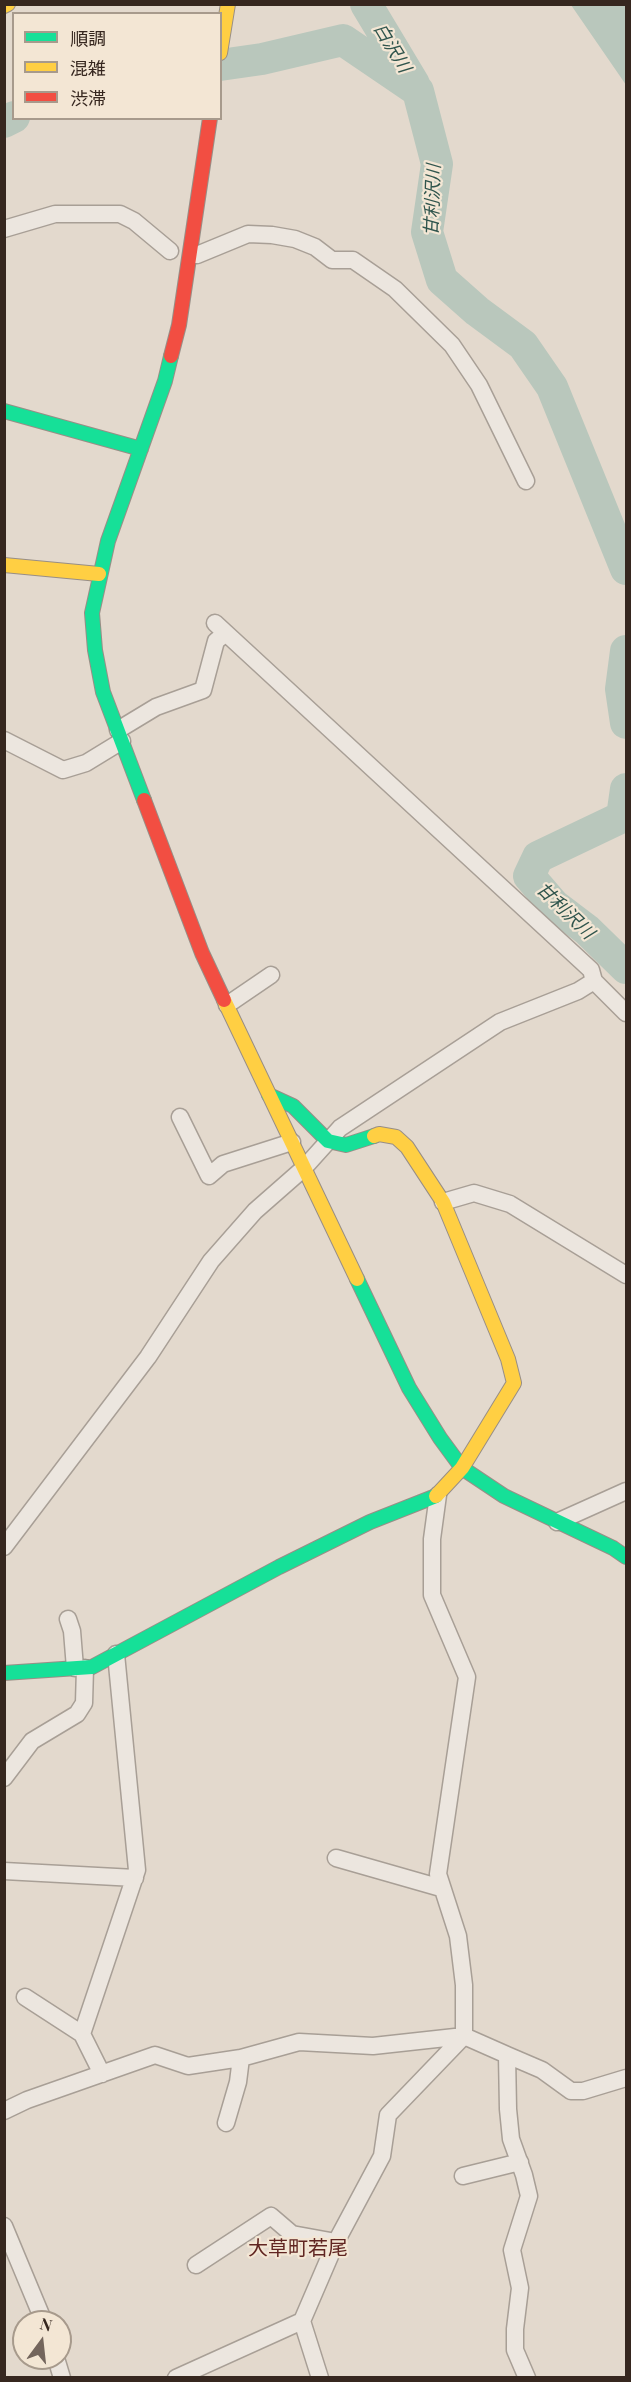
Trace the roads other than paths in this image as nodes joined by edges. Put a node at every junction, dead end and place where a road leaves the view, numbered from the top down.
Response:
1 (228, 4) edge
2 (222, 41) edge
3 (210, 120) edge
4 (4, 229) edge
5 (170, 251) dead end
6 (198, 255) dead end
7 (4, 411) edge
8 (141, 449) junction
9 (526, 481) dead end
10 (4, 565) edge
11 (99, 574) junction
12 (120, 736) junction
13 (4, 740) edge
14 (271, 975) dead end
15 (594, 981) junction
16 (226, 1005) junction
17 (627, 1013) edge
18 (269, 1095) junction
19 (180, 1117) dead end
20 (328, 1140) junction
21 (292, 1142) junction
22 (304, 1168) junction
23 (443, 1202) junction
24 (627, 1275) edge
25 (462, 1468) junction
26 (627, 1491) edge
27 (438, 1495) junction
28 (557, 1522) junction
29 (4, 1547) edge
30 (627, 1557) edge
31 (68, 1619) dead end
32 (116, 1654) junction
33 (80, 1668) junction
34 (4, 1673) edge
35 (4, 1778) edge
36 (336, 1858) dead end
37 (4, 1871) edge
38 (135, 1878) junction
39 (441, 1888) junction
40 (25, 1997) dead end
41 (82, 2034) junction
42 (464, 2036) junction
43 (507, 2055) junction
44 (241, 2058) junction
45 (102, 2074) junction
46 (627, 2078) edge
47 (4, 2111) edge
48 (226, 2123) dead end
49 (520, 2162) junction
50 (463, 2176) dead end
51 (4, 2226) edge
52 (336, 2242) junction
53 (196, 2265) dead end
54 (39, 2310) edge
55 (302, 2321) junction
56 (176, 2378) edge
57 (320, 2378) edge
58 (527, 2378) edge

1 - 2 street
3 - 8 street
4 - 5 street
6 - 9 street
7 - 8 street
8 - 11 street
10 - 11 street
11 - 12 street
12 - 13 street
12 - 15 street
12 - 16 street
14 - 16 street
15 - 17 street
15 - 20 street
16 - 18 street
18 - 20 street
18 - 21 street
19 - 21 street
20 - 22 street
20 - 23 street
21 - 22 street
22 - 25 street
22 - 29 street
23 - 24 street
23 - 25 street
25 - 27 street
25 - 28 street
26 - 28 street
27 - 32 street
27 - 39 street
28 - 30 street
31 - 33 street
32 - 33 street
32 - 38 street
33 - 34 street
33 - 35 street
36 - 39 street
37 - 38 street
38 - 41 street
39 - 42 street
40 - 41 street
41 - 45 street
42 - 43 street
42 - 44 street
42 - 52 street
43 - 46 street
43 - 49 street
44 - 45 street
44 - 48 street
45 - 47 street
49 - 50 street
49 - 58 street
51 - 54 street
52 - 53 street
52 - 55 street
55 - 56 street
55 - 57 street

